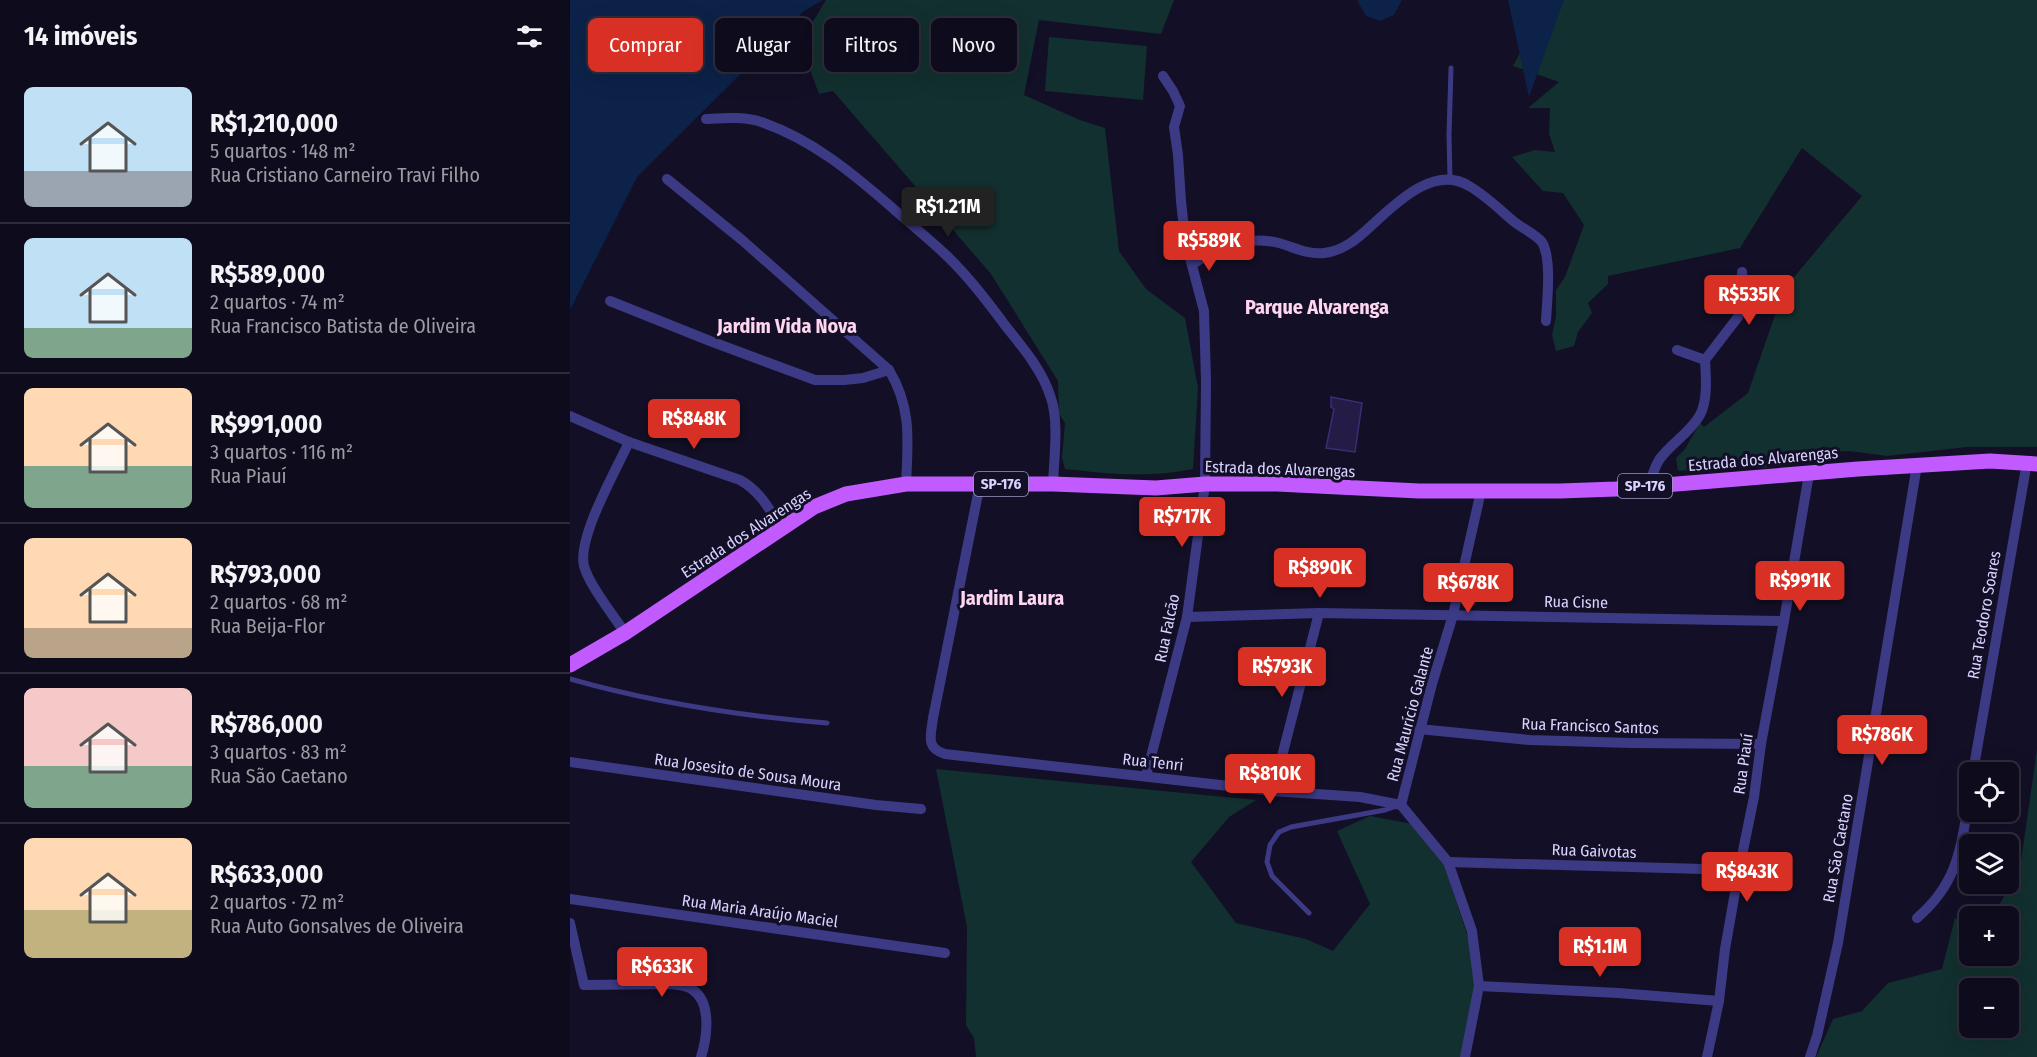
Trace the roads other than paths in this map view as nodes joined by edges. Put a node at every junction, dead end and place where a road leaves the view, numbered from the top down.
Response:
1 (1451, 68) dead end
2 (1163, 76) dead end
3 (706, 119) dead end
4 (667, 179) dead end
5 (1450, 179) junction
6 (1193, 264) junction
7 (1742, 272) dead end
8 (610, 301) dead end
9 (1546, 321) dead end
10 (1677, 350) dead end
11 (1705, 360) junction
12 (889, 370) junction
13 (570, 416) edge
14 (629, 442) junction
15 (2032, 463) edge
16 (1917, 465) junction
17 (1809, 474) junction
18 (906, 484) junction
19 (980, 484) junction
20 (1053, 484) junction
21 (1205, 484) junction
22 (1649, 486) junction
23 (1482, 491) junction
24 (781, 528) junction
25 (1319, 613) junction
26 (1453, 615) junction
27 (1187, 617) junction
28 (1784, 621) junction
29 (625, 633) junction
30 (570, 664) edge
31 (570, 679) edge
32 (827, 723) dead end
33 (1419, 729) junction
34 (1761, 744) junction
35 (570, 762) edge
36 (1975, 762) edge
37 (1146, 776) junction
38 (1274, 791) junction
39 (1401, 805) junction
40 (921, 809) dead end
41 (1965, 822) edge
42 (1448, 862) junction
43 (1738, 870) junction
44 (570, 898) edge
45 (1309, 913) dead end
46 (1917, 918) dead end
47 (570, 924) edge
48 (572, 949) edge
49 (945, 953) dead end
50 (1479, 986) junction
51 (1719, 1001) junction
52 (701, 1057) edge
53 (1465, 1057) edge
54 (1707, 1057) edge
55 (1810, 1057) edge

1 - 5 lane
2 - 6 street, Rua Falcão
3 - 20 street
4 - 12 street
5 - 6 street
5 - 9 street
6 - 21 street, Rua Falcão
7 - 11 street
8 - 12 street
10 - 11 street
11 - 22 street
12 - 18 street
13 - 14 street
14 - 24 street
14 - 29 street
15 - 16 main road, Estrada dos Alvarengas / SP-176
15 - 36 street, Rua Teodoro Soares
16 - 17 main road, Estrada dos Alvarengas / SP-176
16 - 55 street, Rua São Caetano
17 - 22 main road, Estrada dos Alvarengas / SP-176
17 - 28 street, Rua Piauí
18 - 19 main road, Estrada dos Alvarengas / SP-176
18 - 24 main road, Estrada dos Alvarengas / SP-176
19 - 20 main road, Estrada dos Alvarengas / SP-176
19 - 37 street, Rua Tenri
20 - 21 main road, Estrada dos Alvarengas / SP-176
21 - 23 main road, Estrada dos Alvarengas / SP-176
21 - 27 street, Rua Falcão
22 - 23 main road, Estrada dos Alvarengas / SP-176
23 - 26 street, Rua Maurício Galante
24 - 29 main road, Estrada dos Alvarengas / SP-176
25 - 26 street, Rua Cisne
25 - 27 street, Rua Cisne
25 - 38 street
26 - 28 street, Rua Cisne
26 - 33 street, Rua Maurício Galante
27 - 37 street, Rua Falcão
28 - 34 street, Rua Piauí
29 - 30 main road, Estrada dos Alvarengas / SP-176
31 - 32 lane
33 - 34 street, Rua Francisco Santos
33 - 39 street, Rua Maurício Galante
34 - 43 street, Rua Piauí
35 - 40 street, Rua Josesito de Sousa Moura
37 - 38 street, Rua Tenri
38 - 39 street, Rua Tenri
39 - 42 street
39 - 45 lane
41 - 46 street
42 - 43 street, Rua Gaivotas
42 - 50 street
43 - 51 street, Rua Piauí
44 - 49 street, Rua Maria Araújo Maciel
47 - 48 street
48 - 52 street
50 - 51 street
50 - 53 street
51 - 54 street, Rua Piauí

